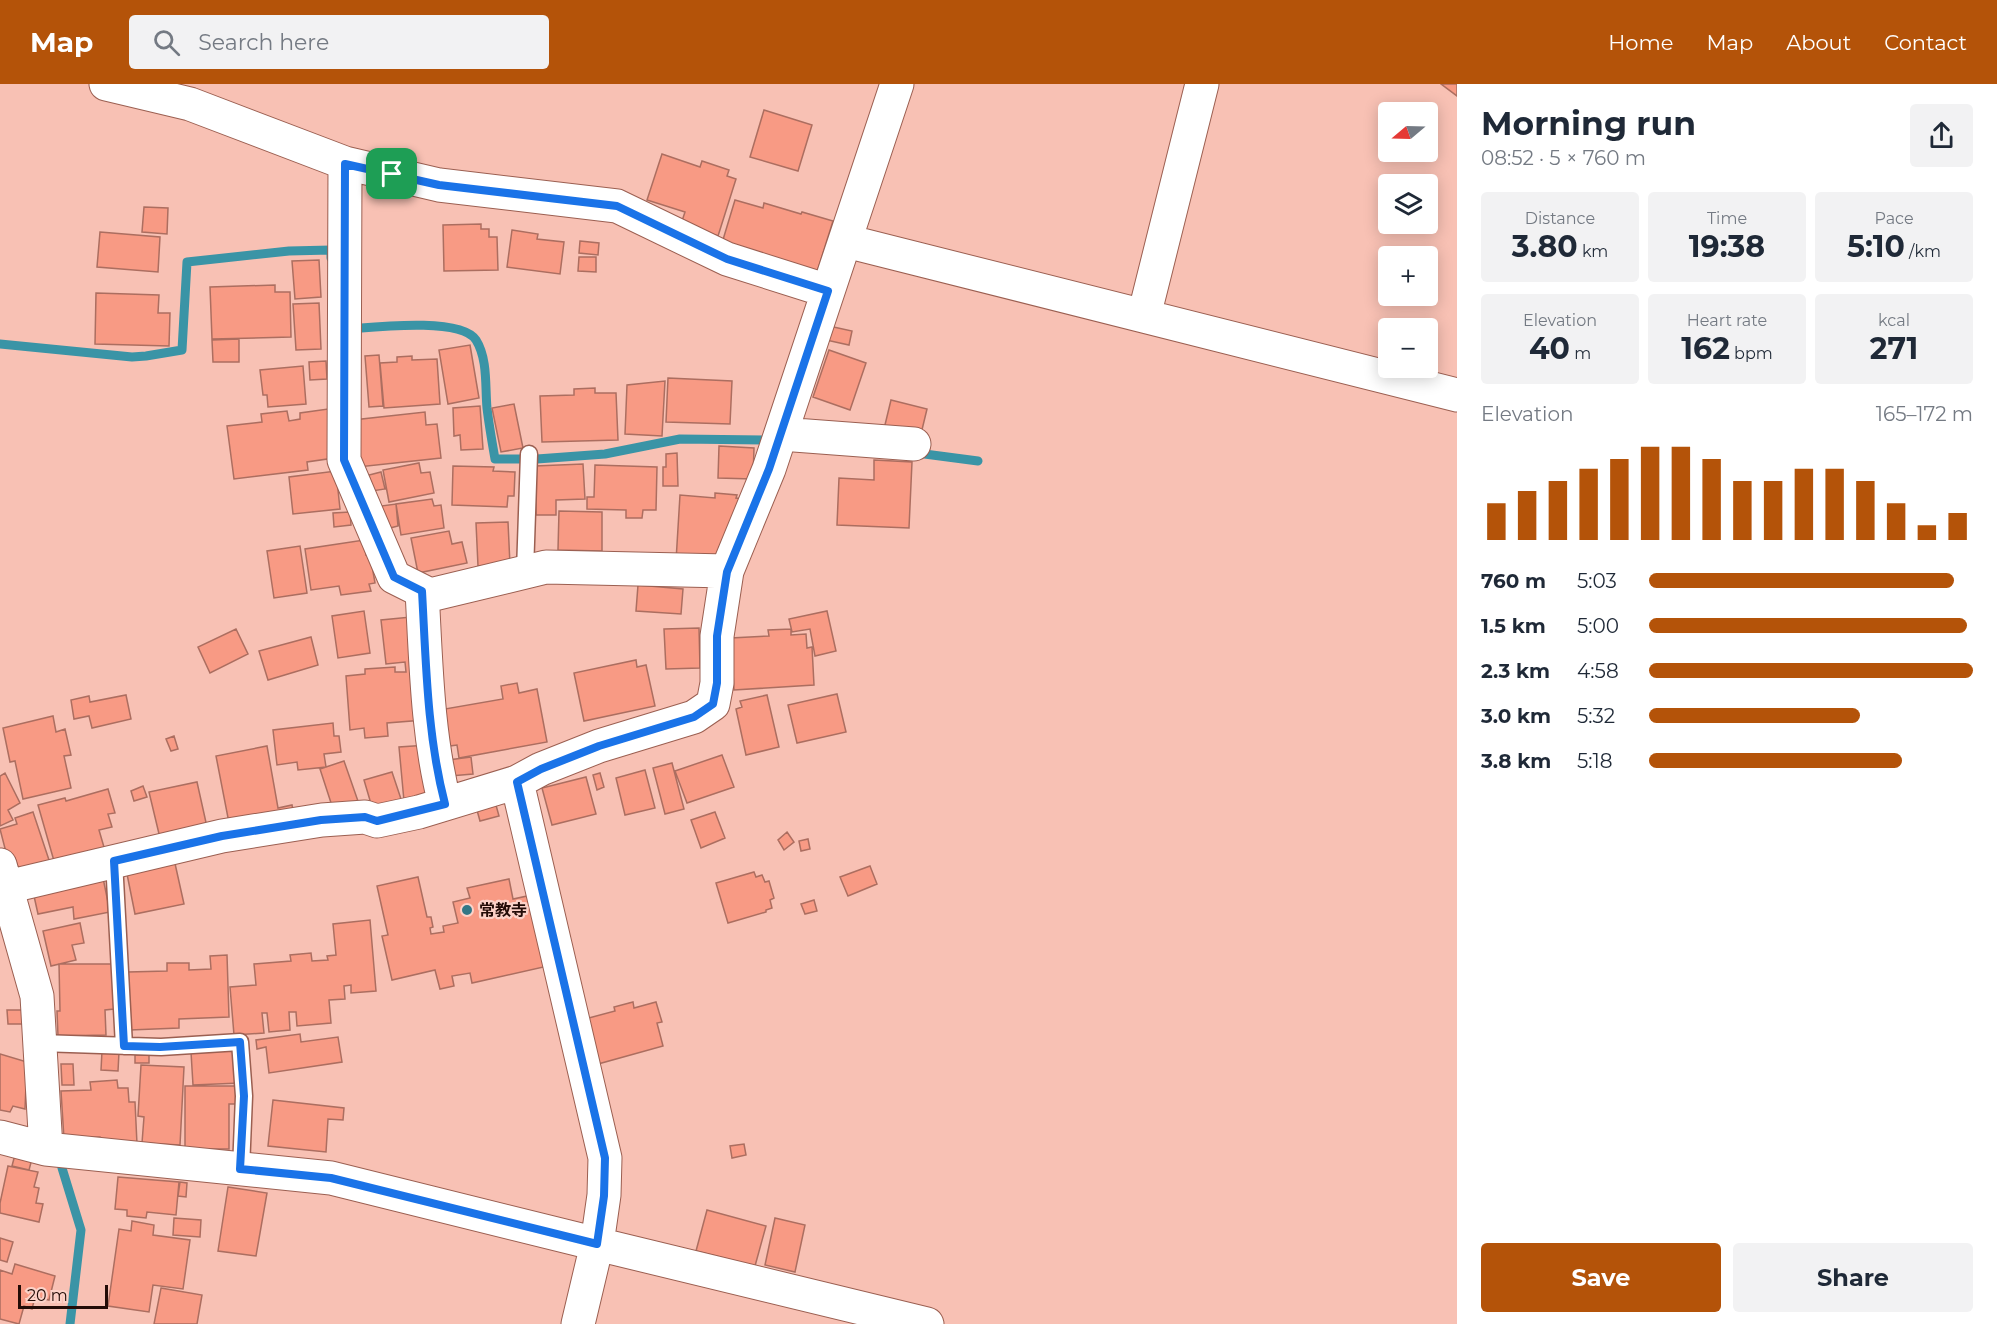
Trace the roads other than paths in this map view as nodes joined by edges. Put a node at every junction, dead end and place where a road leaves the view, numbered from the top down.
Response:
1 (106, 84) edge
2 (897, 84) edge
3 (1202, 84) edge
4 (345, 164) junction
5 (846, 241) junction
6 (828, 291) junction
7 (1144, 316) junction
8 (1457, 395) edge
9 (781, 434) junction
10 (914, 444) dead end
11 (530, 454) dead end
12 (525, 572) junction
13 (727, 572) junction
14 (422, 591) junction
15 (517, 782) junction
16 (445, 804) junction
17 (114, 861) junction
18 (2, 879) edge
19 (40, 1043) junction
20 (124, 1046) junction
21 (0, 1137) edge
22 (46, 1149) junction
23 (240, 1169) junction
24 (597, 1244) junction
25 (578, 1324) edge
26 (927, 1324) edge

1 - 4 street
2 - 5 street
3 - 7 street
4 - 6 street
4 - 14 street
5 - 6 street
5 - 7 street
6 - 9 street
7 - 8 street
9 - 10 street
9 - 13 street
11 - 12 lane
12 - 13 street
12 - 14 street
13 - 15 street
14 - 16 street
15 - 16 street
15 - 24 street
16 - 17 street
17 - 18 street
17 - 20 lane
18 - 19 street
19 - 20 lane
19 - 22 street
20 - 23 lane
21 - 22 street
22 - 23 street
23 - 24 street
24 - 25 street
24 - 26 street

